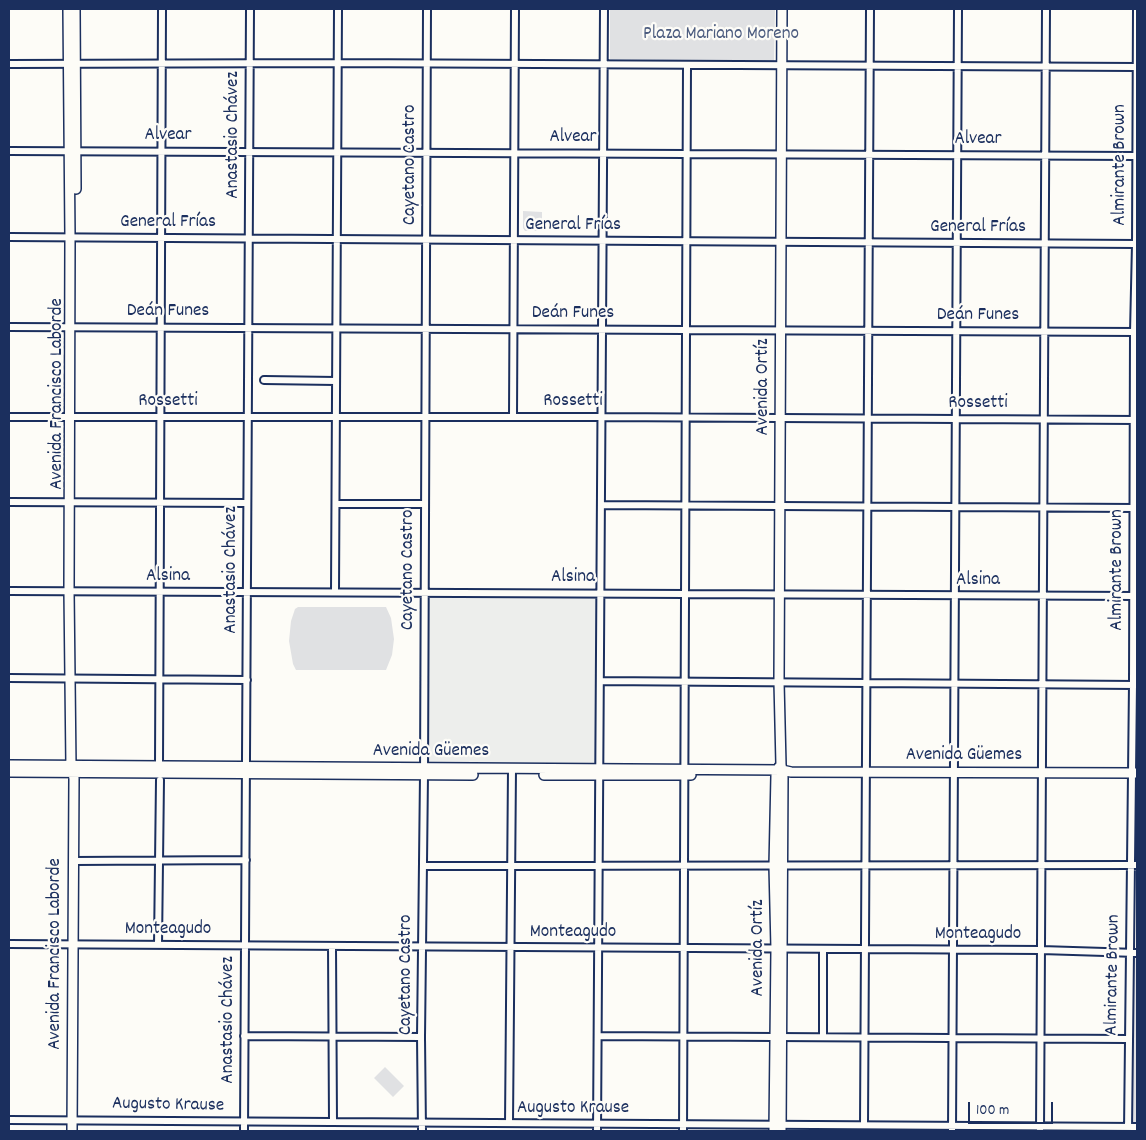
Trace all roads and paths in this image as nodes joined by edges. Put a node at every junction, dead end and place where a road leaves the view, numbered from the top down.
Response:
1 (68, 9) edge
2 (75, 9) edge
3 (162, 9) edge
4 (250, 9) edge
5 (338, 9) edge
6 (427, 9) edge
7 (515, 9) edge
8 (604, 9) edge
9 (782, 9) edge
10 (870, 9) edge
11 (958, 9) edge
12 (1046, 9) edge
13 (1136, 9) edge
14 (162, 62) junction
15 (249, 63) junction
16 (338, 63) junction
17 (426, 63) junction
18 (9, 64) edge
19 (72, 64) junction
20 (515, 64) junction
21 (604, 64) junction
22 (687, 65) junction
23 (782, 65) junction
24 (870, 66) junction
25 (958, 66) junction
26 (1046, 67) junction
27 (1137, 68) edge
28 (9, 151) edge
29 (73, 151) junction
30 (161, 151) junction
31 (250, 151) junction
32 (338, 152) junction
33 (426, 152) junction
34 (514, 152) junction
35 (603, 153) junction
36 (687, 153) junction
37 (781, 154) junction
38 (869, 154) junction
39 (957, 155) junction
40 (1045, 156) junction
41 (1136, 156) edge
42 (9, 237) edge
43 (72, 238) junction
44 (161, 238) junction
45 (249, 239) junction
46 (337, 239) junction
47 (426, 240) junction
48 (514, 240) junction
49 (602, 241) junction
50 (686, 242) junction
51 (781, 242) junction
52 (868, 242) junction
53 (957, 243) junction
54 (1045, 244) junction
55 (1136, 244) edge
56 (9, 327) edge
57 (71, 327) junction
58 (160, 327) junction
59 (248, 328) junction
60 (337, 328) junction
61 (425, 328) junction
62 (513, 329) junction
63 (602, 329) junction
64 (686, 330) junction
65 (780, 330) junction
66 (868, 330) junction
67 (956, 331) junction
68 (1044, 332) junction
69 (1135, 332) edge
70 (264, 380) dead end
71 (336, 381) junction
72 (9, 417) edge
73 (71, 417) junction
74 (160, 417) junction
75 (248, 417) junction
76 (336, 417) junction
77 (424, 417) junction
78 (513, 417) junction
79 (602, 417) junction
80 (686, 418) junction
81 (780, 418) junction
82 (868, 419) junction
83 (956, 419) junction
84 (1044, 420) junction
85 (1136, 420) edge
86 (9, 502) edge
87 (72, 502) junction
88 (160, 502) junction
89 (248, 503) junction
90 (336, 504) junction
91 (424, 504) junction
92 (601, 505) junction
93 (685, 506) junction
94 (780, 506) junction
95 (867, 507) junction
96 (955, 507) junction
97 (1043, 508) junction
98 (1135, 508) edge
99 (9, 591) edge
100 (72, 591) junction
101 (160, 592) junction
102 (247, 592) junction
103 (335, 592) junction
104 (424, 593) junction
105 (600, 593) junction
106 (685, 594) junction
107 (779, 594) junction
108 (866, 595) junction
109 (955, 595) junction
110 (1043, 596) junction
111 (1135, 596) edge
112 (9, 678) edge
113 (73, 679) junction
114 (159, 679) junction
115 (247, 680) junction
116 (600, 681) junction
117 (685, 682) junction
118 (779, 682) junction
119 (866, 683) junction
120 (954, 683) junction
121 (1042, 684) junction
122 (1135, 684) edge
123 (159, 763) dead end
124 (9, 765) edge
125 (74, 771) junction
126 (246, 771) junction
127 (781, 771) junction
128 (9, 772) edge
129 (424, 772) junction
130 (512, 772) junction
131 (600, 772) junction
132 (685, 772) junction
133 (866, 772) junction
134 (954, 772) junction
135 (1042, 773) junction
136 (1135, 773) edge
137 (160, 780) dead end
138 (159, 860) junction
139 (246, 860) junction
140 (73, 861) junction
141 (600, 865) junction
142 (684, 865) junction
143 (865, 865) junction
144 (953, 865) junction
145 (1041, 865) junction
146 (1134, 865) edge
147 (423, 866) junction
148 (511, 866) junction
149 (778, 866) junction
150 (9, 944) edge
151 (72, 945) junction
152 (158, 945) junction
153 (245, 946) junction
154 (332, 946) junction
155 (422, 947) junction
156 (510, 948) junction
157 (598, 948) junction
158 (684, 948) junction
159 (779, 949) junction
160 (823, 949) junction
161 (864, 949) junction
162 (953, 950) junction
163 (1041, 950) junction
164 (1129, 953) junction
165 (1137, 953) edge
166 (244, 1036) junction
167 (598, 1036) junction
168 (683, 1036) junction
169 (332, 1037) junction
170 (778, 1037) junction
171 (822, 1037) junction
172 (864, 1037) junction
173 (421, 1038) junction
174 (952, 1038) junction
175 (1040, 1038) junction
176 (1128, 1039) junction
177 (9, 1120) edge
178 (72, 1120) junction
179 (244, 1122) junction
180 (333, 1122) junction
181 (422, 1123) junction
182 (509, 1123) junction
183 (864, 1125) junction
184 (1137, 1127) edge
185 (598, 1128) edge
186 (683, 1128) edge
187 (777, 1129) edge
188 (952, 1129) edge
189 (1040, 1129) edge
190 (1128, 1129) edge
191 (72, 1131) edge
192 (244, 1131) edge
193 (422, 1131) edge

1 - 19 main road, Avenida Francisco Laborde
2 - 19 main road, Avenida Francisco Laborde
3 - 14 street
4 - 15 street, Anastasio Chávez
5 - 16 street
6 - 17 street, Cayetano Castro
7 - 20 street
8 - 21 street
9 - 23 main road, Avenida Ortíz
10 - 24 street
11 - 25 street
12 - 26 street
13 - 27 street, Almirante Brown
14 - 15 street
14 - 19 street
14 - 30 street
15 - 16 street
15 - 31 street, Anastasio Chávez
16 - 17 street
16 - 32 street
17 - 20 street
17 - 33 street, Cayetano Castro
18 - 19 street
19 - 29 main road, Avenida Francisco Laborde
20 - 21 street
20 - 34 street
21 - 22 street
21 - 35 street
22 - 23 street
22 - 36 street
23 - 24 street
23 - 37 main road, Avenida Ortíz
24 - 25 street
24 - 38 street
25 - 26 street
25 - 39 street
26 - 27 street
26 - 40 street
27 - 41 street, Almirante Brown
28 - 29 street, Alvear
29 - 30 street, Alvear
29 - 43 main road, Avenida Francisco Laborde
30 - 31 street, Alvear
30 - 44 street
31 - 32 street, Alvear
31 - 45 street, Anastasio Chávez
32 - 33 street, Alvear
32 - 46 street
33 - 34 street, Alvear
33 - 47 street, Cayetano Castro
34 - 35 street, Alvear
34 - 48 street
35 - 36 street, Alvear
35 - 49 street
36 - 37 street, Alvear
36 - 50 street
37 - 38 street, Alvear
37 - 51 main road, Avenida Ortíz
38 - 39 street, Alvear
38 - 52 street
39 - 40 street, Alvear
39 - 53 street
40 - 41 street, Alvear
40 - 54 street
41 - 55 street, Almirante Brown
42 - 43 street, General Frías
43 - 44 street, General Frías
43 - 57 main road, Avenida Francisco Laborde
44 - 45 street, General Frías
44 - 58 street
45 - 46 street, General Frías
45 - 59 street, Anastasio Chávez
46 - 47 street, General Frías
46 - 60 street
47 - 48 street, General Frías
47 - 61 street, Cayetano Castro
48 - 49 street, General Frías
48 - 62 street
49 - 50 street, General Frías
49 - 63 street
50 - 51 street, General Frías
50 - 64 street
51 - 52 street, General Frías
51 - 65 main road, Avenida Ortíz
52 - 53 street, General Frías
52 - 66 street
53 - 54 street, General Frías
53 - 67 street
54 - 55 street, General Frías
54 - 68 street
55 - 69 street, Almirante Brown
56 - 57 street, Deán Funes
57 - 58 street, Deán Funes
57 - 73 main road, Avenida Francisco Laborde
58 - 59 street, Deán Funes
58 - 74 street
59 - 60 street, Deán Funes
59 - 75 street, Anastasio Chávez
60 - 61 street, Deán Funes
60 - 71 street
61 - 62 street, Deán Funes
61 - 77 street, Cayetano Castro
62 - 63 street, Deán Funes
62 - 78 street
63 - 64 street, Deán Funes
63 - 79 street
64 - 65 street, Deán Funes
64 - 80 street
65 - 66 street, Deán Funes
65 - 81 main road, Avenida Ortíz
66 - 67 street, Deán Funes
66 - 82 street
67 - 68 street, Deán Funes
67 - 83 street
68 - 69 street, Deán Funes
68 - 84 street
69 - 85 street, Almirante Brown
70 - 71 street
71 - 76 street
72 - 73 street, Rossetti
73 - 74 street, Rossetti
73 - 87 main road, Avenida Francisco Laborde
74 - 75 street, Rossetti
74 - 88 street
75 - 76 street, Rossetti
75 - 89 street, Anastasio Chávez
76 - 77 street, Rossetti
76 - 90 street
77 - 78 street, Rossetti
77 - 91 street, Cayetano Castro
78 - 79 street, Rossetti
79 - 80 street, Rossetti
79 - 92 street
80 - 81 street, Rossetti
80 - 93 street
81 - 82 street, Rossetti
81 - 94 main road, Avenida Ortíz
82 - 83 street, Rossetti
82 - 95 street
83 - 84 street, Rossetti
83 - 96 street
84 - 85 street, Rossetti
84 - 97 street
85 - 98 street, Almirante Brown
86 - 87 street
87 - 88 street
87 - 100 main road, Avenida Francisco Laborde
88 - 89 street
88 - 101 street
89 - 102 street, Anastasio Chávez
90 - 91 street
90 - 103 street
91 - 104 street, Cayetano Castro
92 - 93 street
92 - 105 street
93 - 94 street
93 - 106 street
94 - 95 street
94 - 107 main road, Avenida Ortíz
95 - 96 street
95 - 108 street
96 - 97 street
96 - 109 street
97 - 98 street
97 - 110 street
98 - 111 street, Almirante Brown
99 - 100 street, Alsina
100 - 101 street, Alsina
100 - 113 main road, Avenida Francisco Laborde
101 - 102 street, Alsina
101 - 114 street
102 - 103 street, Alsina
102 - 115 street, Anastasio Chávez
103 - 104 street, Alsina
104 - 105 street, Alsina
104 - 129 street, Cayetano Castro
105 - 106 street, Alsina
105 - 116 street
106 - 107 street, Alsina
106 - 117 street
107 - 108 street, Alsina
107 - 118 main road, Avenida Ortíz
108 - 109 street, Alsina
108 - 119 street
109 - 110 street, Alsina
109 - 120 street
110 - 111 street, Alsina
110 - 121 street
111 - 122 street, Almirante Brown
112 - 113 street
113 - 114 street
113 - 125 main road, Avenida Francisco Laborde
114 - 115 street
114 - 123 street
115 - 126 street, Anastasio Chávez
116 - 117 street
116 - 131 street
117 - 118 street
117 - 132 street
118 - 119 street
118 - 127 main road, Avenida Ortíz
119 - 120 street
119 - 133 street
120 - 121 street
120 - 134 street
121 - 122 street
121 - 135 street
122 - 136 street, Almirante Brown
124 - 125 main road
125 - 126 main road, Avenida Güemes
125 - 128 main road
125 - 140 main road, Avenida Francisco Laborde
126 - 129 main road, Avenida Güemes
126 - 139 street, Anastasio Chávez
127 - 132 main road, Avenida Güemes
127 - 133 main road, Avenida Güemes
127 - 149 main road, Avenida Ortíz
129 - 130 main road, Avenida Güemes
129 - 147 street, Cayetano Castro
130 - 131 main road, Avenida Güemes
130 - 148 street
131 - 132 main road, Avenida Güemes
131 - 141 street
132 - 142 street
133 - 134 main road, Avenida Güemes
133 - 143 street
134 - 135 main road, Avenida Güemes
134 - 144 street
135 - 136 main road, Avenida Güemes
135 - 145 street
136 - 146 street, Almirante Brown
137 - 138 street
138 - 139 street
138 - 140 street
138 - 152 street
139 - 153 street, Anastasio Chávez
140 - 151 main road, Avenida Francisco Laborde
141 - 142 street
141 - 148 street
141 - 157 street
142 - 149 street
142 - 158 street
143 - 144 street
143 - 149 street
143 - 161 street
144 - 145 street
144 - 162 street
145 - 146 street
145 - 163 street
146 - 164 street, Almirante Brown
147 - 148 street
147 - 155 street, Cayetano Castro
148 - 156 street
149 - 159 main road, Avenida Ortíz
150 - 151 street, Monteagudo
151 - 152 street, Monteagudo
151 - 178 main road, Avenida Francisco Laborde
152 - 153 street, Monteagudo
153 - 154 street, Monteagudo
153 - 166 street, Anastasio Chávez
154 - 155 street, Monteagudo
154 - 169 street
155 - 156 street, Monteagudo
155 - 173 street, Cayetano Castro
156 - 157 street, Monteagudo
156 - 182 street
157 - 158 street, Monteagudo
157 - 167 street
158 - 159 street, Monteagudo
158 - 168 street
159 - 160 street, Monteagudo
159 - 170 main road, Avenida Ortíz
160 - 161 street, Monteagudo
160 - 171 street
161 - 162 street, Monteagudo
161 - 172 street
162 - 163 street, Monteagudo
162 - 174 street
163 - 164 street, Monteagudo
163 - 175 street
164 - 165 street, Monteagudo
164 - 176 street, Almirante Brown
166 - 169 street
166 - 179 street, Anastasio Chávez
167 - 168 street
167 - 185 street
168 - 170 street
168 - 186 street
169 - 173 street
169 - 180 street
170 - 171 street
170 - 187 main road, Avenida Ortíz
171 - 172 street
172 - 174 street
172 - 183 street
173 - 181 street, Cayetano Castro
174 - 175 street
174 - 188 street
175 - 176 street
175 - 189 street
176 - 190 street, Almirante Brown
177 - 178 street, Augusto Krause
178 - 179 street, Augusto Krause
178 - 191 main road, Avenida Francisco Laborde
179 - 180 street, Augusto Krause
179 - 192 street, Anastasio Chávez
180 - 181 street, Augusto Krause
181 - 182 street, Augusto Krause
181 - 193 street, Cayetano Castro
182 - 185 street, Augusto Krause
183 - 187 street, Augusto Krause
183 - 188 street, Augusto Krause
184 - 190 street, Augusto Krause
185 - 186 street, Augusto Krause
186 - 187 street, Augusto Krause
188 - 189 street, Augusto Krause
189 - 190 street, Augusto Krause

